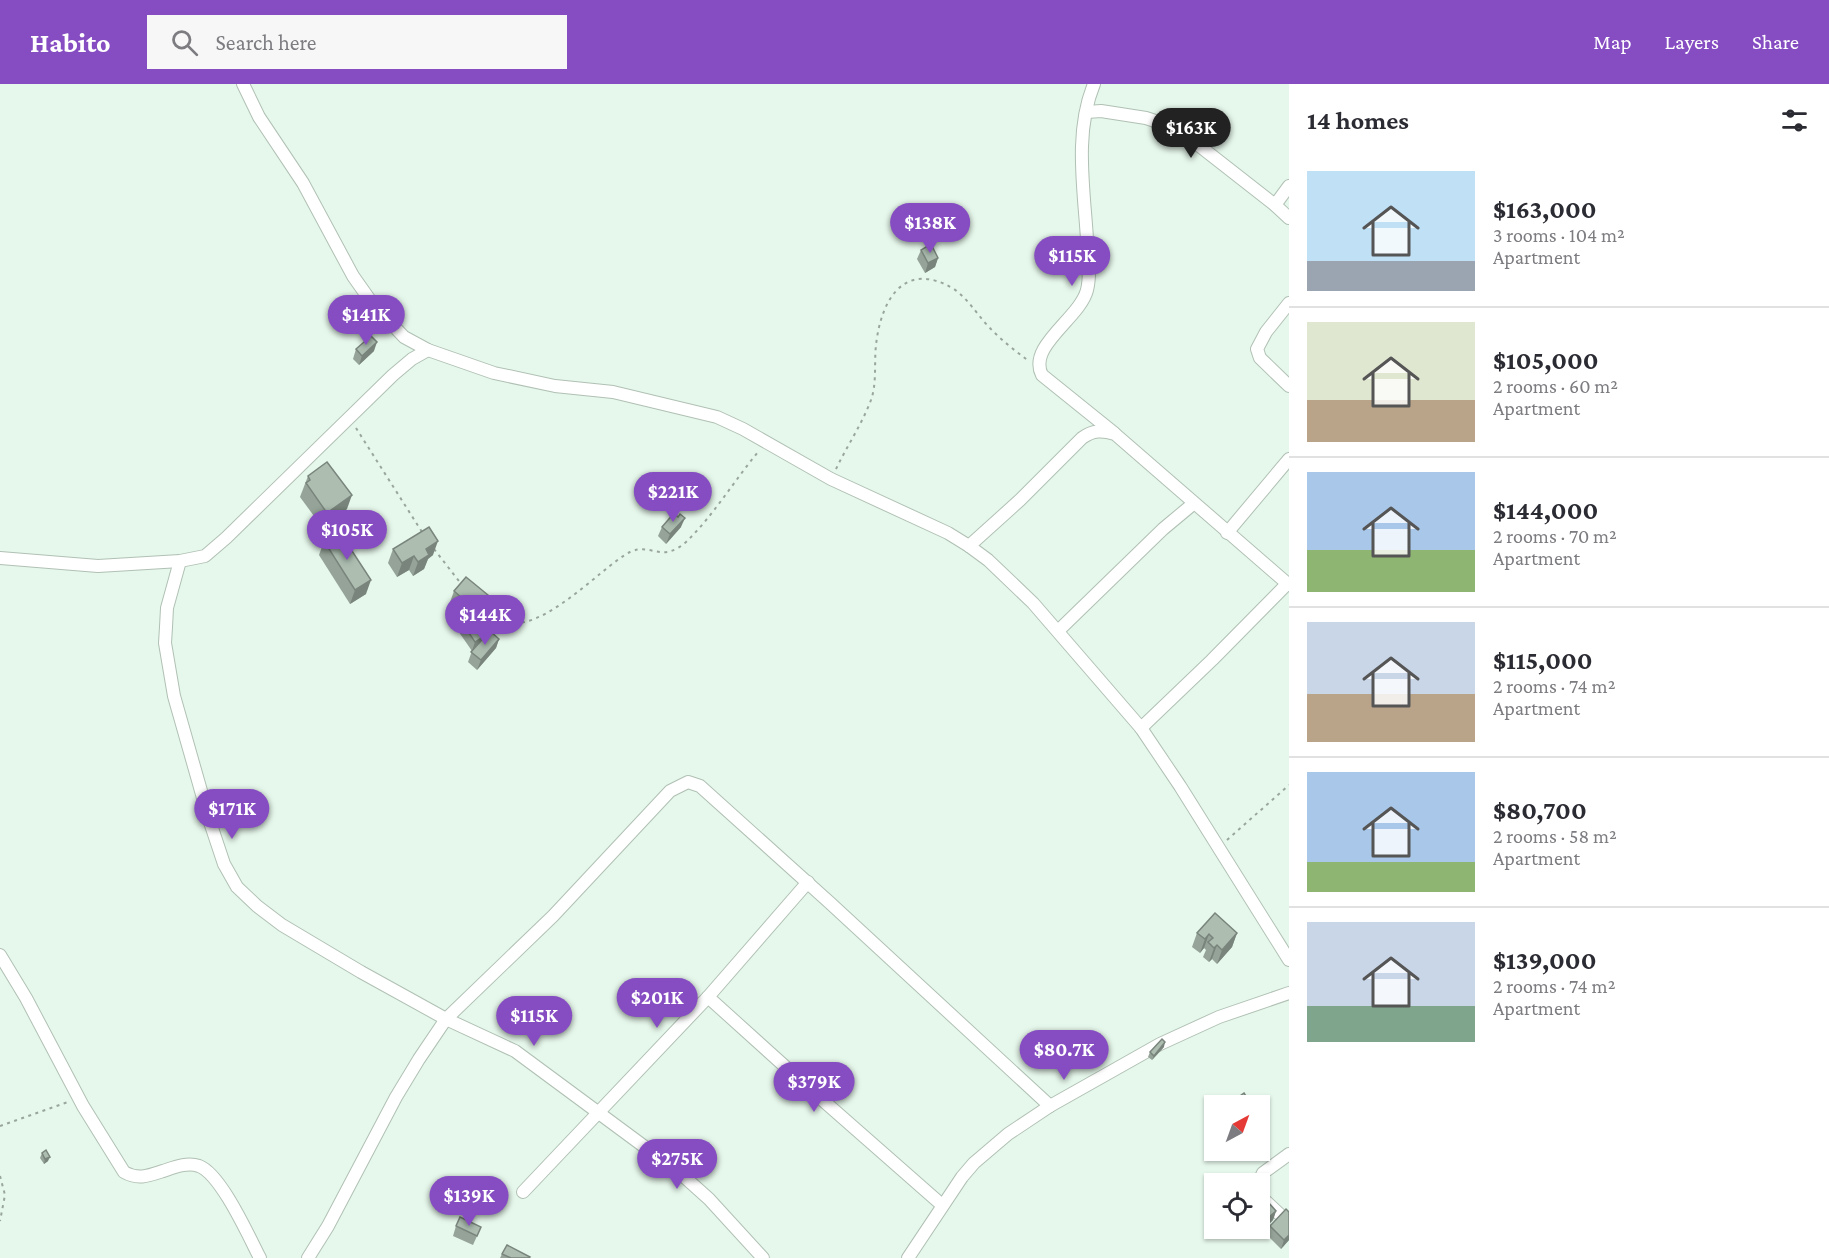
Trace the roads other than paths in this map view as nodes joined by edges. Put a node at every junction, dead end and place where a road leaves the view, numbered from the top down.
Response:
1 (243, 84) edge
2 (1094, 84) edge
3 (1087, 112) junction
4 (1289, 186) edge
5 (1275, 205) junction
6 (1289, 218) edge
7 (1289, 303) edge
8 (428, 350) junction
9 (1289, 386) edge
10 (1115, 434) junction
11 (1289, 459) edge
12 (1193, 504) junction
13 (1227, 533) junction
14 (969, 546) junction
15 (0, 558) edge
16 (180, 561) junction
17 (1288, 585) edge
18 (1058, 631) junction
19 (1141, 728) junction
20 (808, 882) junction
21 (0, 955) edge
22 (1289, 960) edge
23 (1289, 993) edge
24 (708, 997) junction
25 (446, 1019) junction
26 (1050, 1106) junction
27 (599, 1113) junction
28 (1289, 1154) edge
29 (1263, 1173) edge
30 (523, 1192) dead end
31 (942, 1205) junction
32 (1270, 1205) edge
33 (1289, 1223) edge
34 (260, 1258) edge
35 (308, 1258) edge
36 (763, 1258) edge
37 (908, 1258) edge

1 - 8 street
2 - 3 street
3 - 5 street
3 - 10 street
4 - 5 street
5 - 6 street
7 - 9 street
8 - 14 street
8 - 16 street
10 - 12 street
10 - 14 street
11 - 13 street
12 - 13 street
12 - 18 street
13 - 17 street
14 - 18 street
15 - 16 street
16 - 25 street
17 - 19 street
18 - 19 street
19 - 22 street
20 - 24 street
20 - 25 street
20 - 26 street
21 - 34 street
23 - 26 street
24 - 27 street
24 - 31 street
25 - 27 street
25 - 35 street
26 - 31 street
27 - 30 street
27 - 36 street
28 - 29 street
31 - 37 street
32 - 33 street

